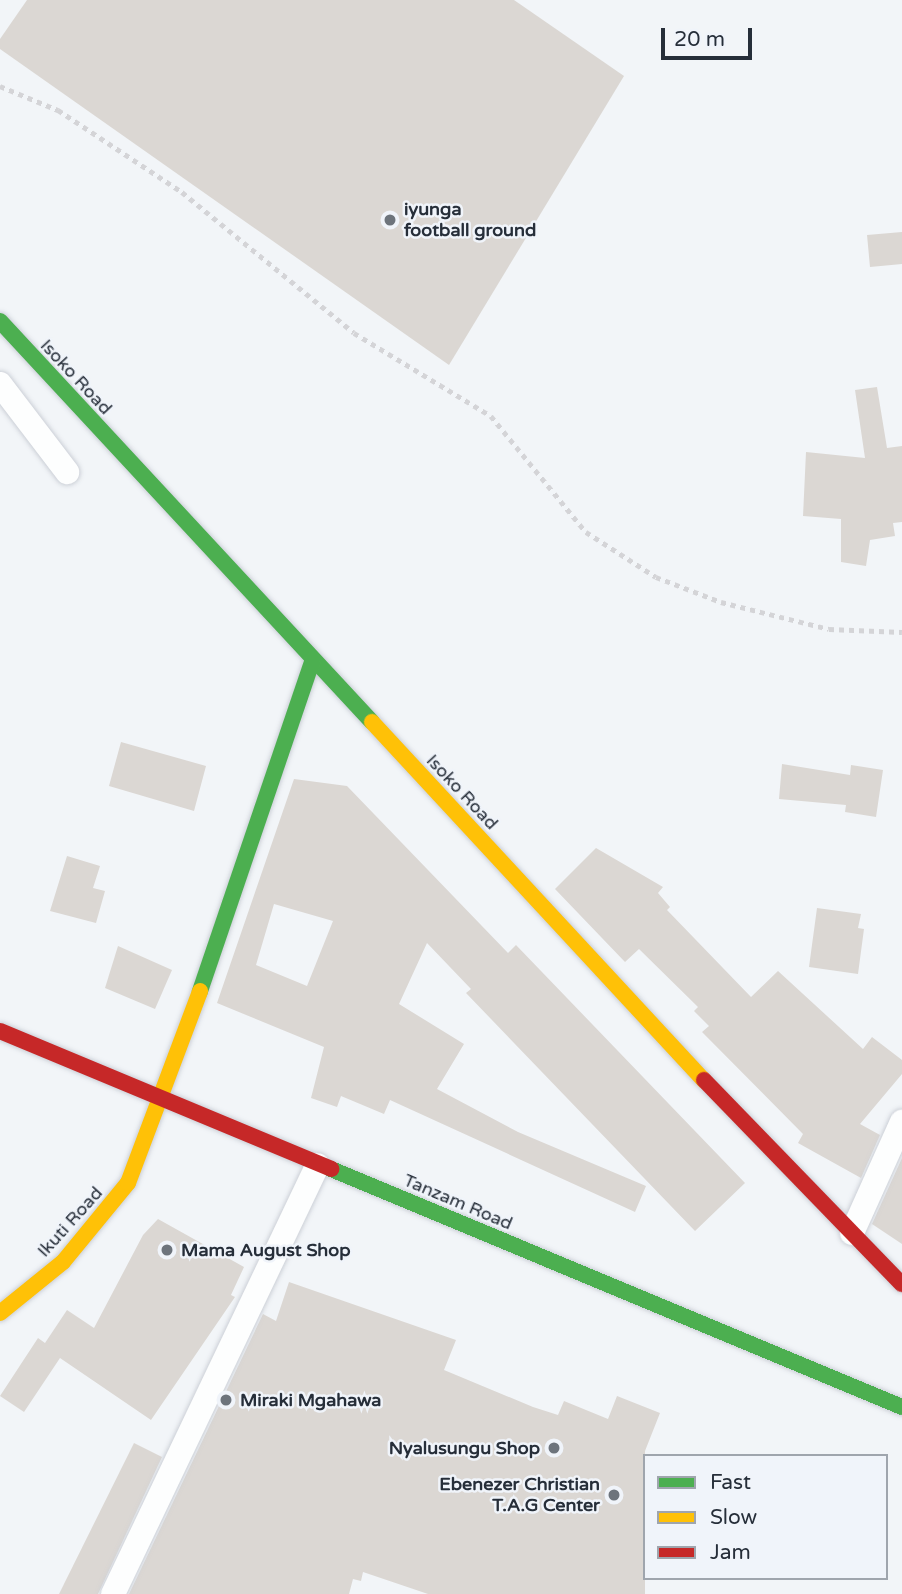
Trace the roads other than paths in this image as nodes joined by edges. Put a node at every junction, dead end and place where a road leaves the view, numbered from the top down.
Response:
1 (0, 321) edge
2 (0, 384) edge
3 (67, 472) dead end
4 (313, 660) junction
5 (0, 1031) edge
6 (163, 1100) junction
7 (902, 1122) edge
8 (318, 1165) junction
9 (852, 1233) junction
10 (902, 1284) edge
11 (0, 1313) edge
12 (902, 1407) edge
13 (113, 1594) edge

1 - 4 main road, Isoko Road
2 - 3 street
4 - 6 main road, Ikuti Road
4 - 9 main road, Isoko Road
5 - 6 main road, Tanzam Road
6 - 8 main road, Tanzam Road
6 - 11 main road, Ikuti Road
7 - 9 street
8 - 12 main road, Tanzam Road
8 - 13 street
9 - 10 main road, Isoko Road

